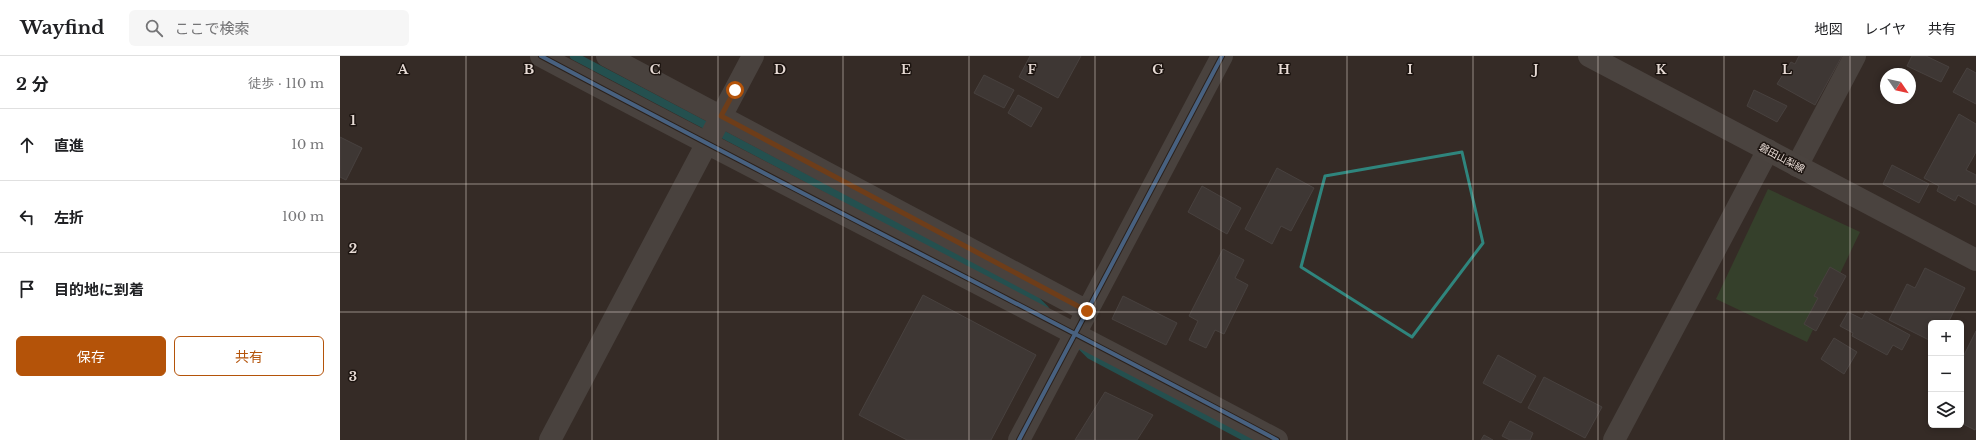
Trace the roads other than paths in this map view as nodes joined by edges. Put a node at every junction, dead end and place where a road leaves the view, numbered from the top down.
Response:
1 (541, 56) edge
2 (608, 56) edge
3 (753, 56) edge
4 (1222, 56) edge
5 (1589, 56) edge
6 (1854, 56) edge
7 (721, 116) junction
8 (706, 144) junction
9 (1768, 150) junction
10 (1797, 166) junction
11 (1976, 260) edge
12 (1087, 311) junction
13 (1076, 333) junction
14 (550, 440) edge
15 (1019, 440) edge
16 (1277, 440) edge
17 (1614, 440) edge

1 - 8 street
2 - 7 street
3 - 7 street
4 - 12 street
5 - 9 main road, 磐田山梨線
6 - 10 street
7 - 8 street
7 - 12 street
8 - 13 street
8 - 14 street
9 - 10 main road, 磐田山梨線
9 - 17 street
10 - 11 main road, 磐田山梨線
12 - 13 street
13 - 15 street
13 - 16 street

